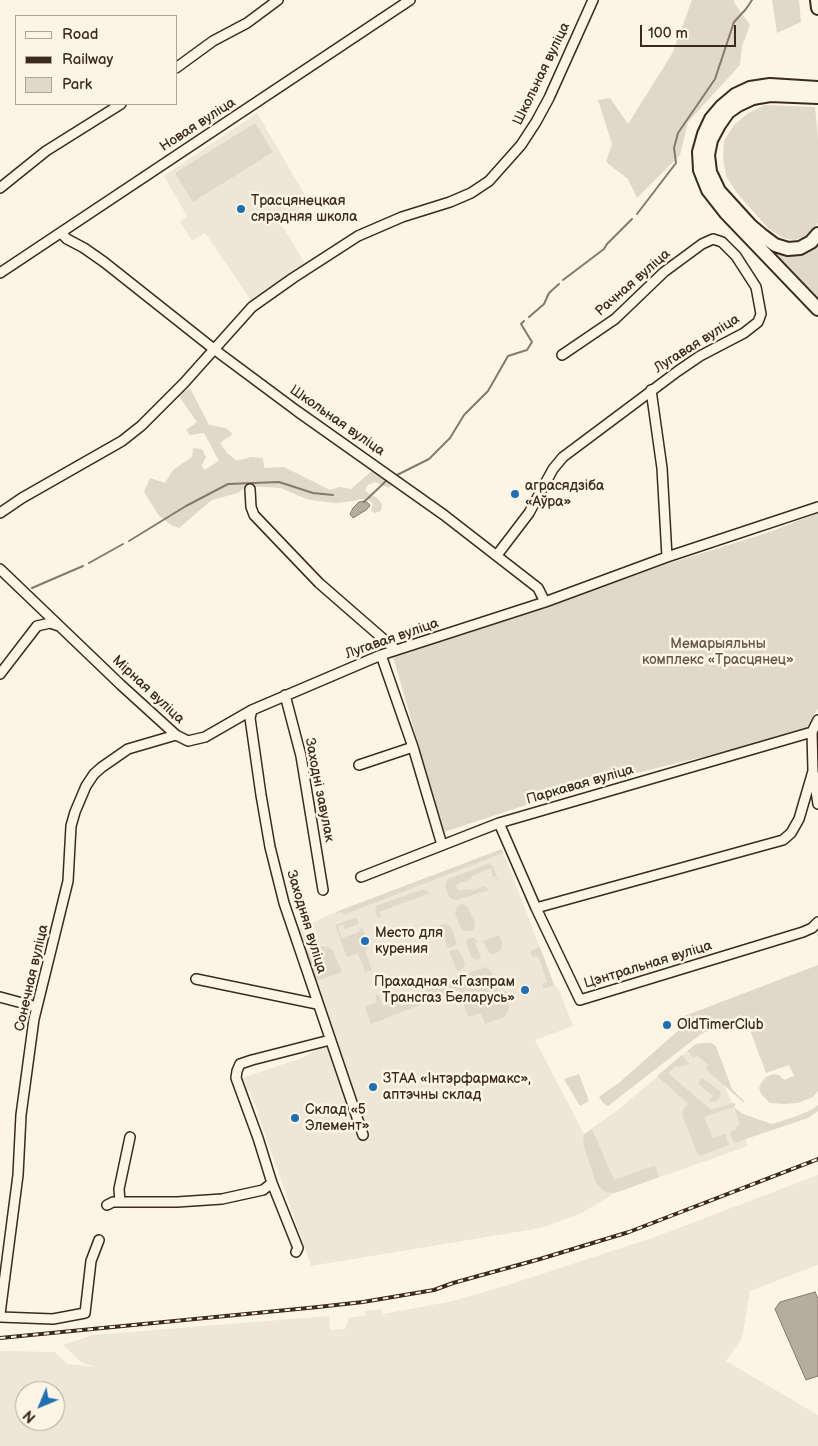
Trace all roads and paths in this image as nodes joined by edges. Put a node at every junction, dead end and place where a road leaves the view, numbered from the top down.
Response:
1 (278, 0) edge
2 (410, 0) edge
3 (593, 0) edge
4 (817, 0) edge
5 (818, 8) edge
6 (178, 67) edge
7 (818, 88) edge
8 (790, 91) junction
9 (818, 97) edge
10 (119, 105) edge
11 (0, 188) edge
12 (61, 233) junction
13 (818, 234) edge
14 (0, 273) edge
15 (818, 309) edge
16 (758, 322) joint
17 (215, 350) junction
18 (562, 354) dead end
19 (652, 390) junction
20 (250, 489) dead end
21 (818, 508) edge
22 (0, 513) edge
23 (497, 555) junction
24 (667, 557) junction
25 (0, 569) edge
26 (545, 602) junction
27 (48, 614) junction
28 (37, 626) junction
29 (62, 627) junction
30 (396, 650) junction
31 (381, 655) junction
32 (0, 674) edge
33 (284, 695) junction
34 (252, 710) junction
35 (818, 720) edge
36 (812, 732) junction
37 (176, 735) junction
38 (413, 747) junction
39 (359, 765) dead end
40 (813, 771) junction
41 (818, 804) edge
42 (499, 823) junction
43 (442, 845) junction
44 (361, 877) dead end
45 (323, 890) dead end
46 (536, 908) junction
47 (818, 922) edge
48 (196, 979) dead end
49 (0, 997) edge
50 (317, 1004) junction
51 (37, 1007) junction
52 (330, 1040) junction
53 (363, 1135) dead end
54 (130, 1137) dead end
55 (272, 1183) junction
56 (120, 1202) junction
57 (107, 1205) dead end
58 (99, 1240) dead end
59 (296, 1252) dead end
60 (0, 1315) edge

1 - 6 street
2 - 12 street, Новая вуліца
3 - 17 street, Школьная вуліца
4 - 5 highway
7 - 8 highway
8 - 9 highway
8 - 13 highway
8 - 15 highway
10 - 11 street
12 - 14 street, Новая вуліца
12 - 17 street
16 - 18 street, Рачная вуліца
16 - 19 street, Лугавая вуліца
17 - 22 street, Школьная вуліца
17 - 23 street, Школьная вуліца
19 - 23 street, Лугавая вуліца
19 - 24 street, Лугавая вуліца
20 - 30 street
21 - 24 street, Лугавая вуліца
23 - 26 street
24 - 26 street, Лугавая вуліца
25 - 27 street, Мірная вуліца
26 - 30 street, Лугавая вуліца
27 - 28 street
27 - 29 street, Мірная вуліца
28 - 29 street
28 - 32 street
29 - 37 street, Мірная вуліца
30 - 31 street, Лугавая вуліца
31 - 33 street, Лугавая вуліца
31 - 38 street
33 - 34 street, Лугавая вуліца
33 - 45 street, Заходні завулак
34 - 37 street, Мірная вуліца
34 - 50 street, Заходняя вуліца
35 - 36 street
36 - 40 street
36 - 42 street, Паркавая вуліца
37 - 51 street, Сонечная вуліца
38 - 39 street
38 - 43 street
40 - 41 street
40 - 46 street
42 - 43 street, Паркавая вуліца
42 - 46 street, Цэнтральная вуліца
43 - 44 street, Паркавая вуліца
46 - 47 street, Цэнтральная вуліца
48 - 50 street
49 - 51 street
50 - 52 street, Заходняя вуліца
51 - 60 street, Сонечная вуліца
52 - 53 street, Заходняя вуліца
52 - 55 street
54 - 56 street
55 - 56 street
55 - 59 street
56 - 57 street
58 - 60 street

